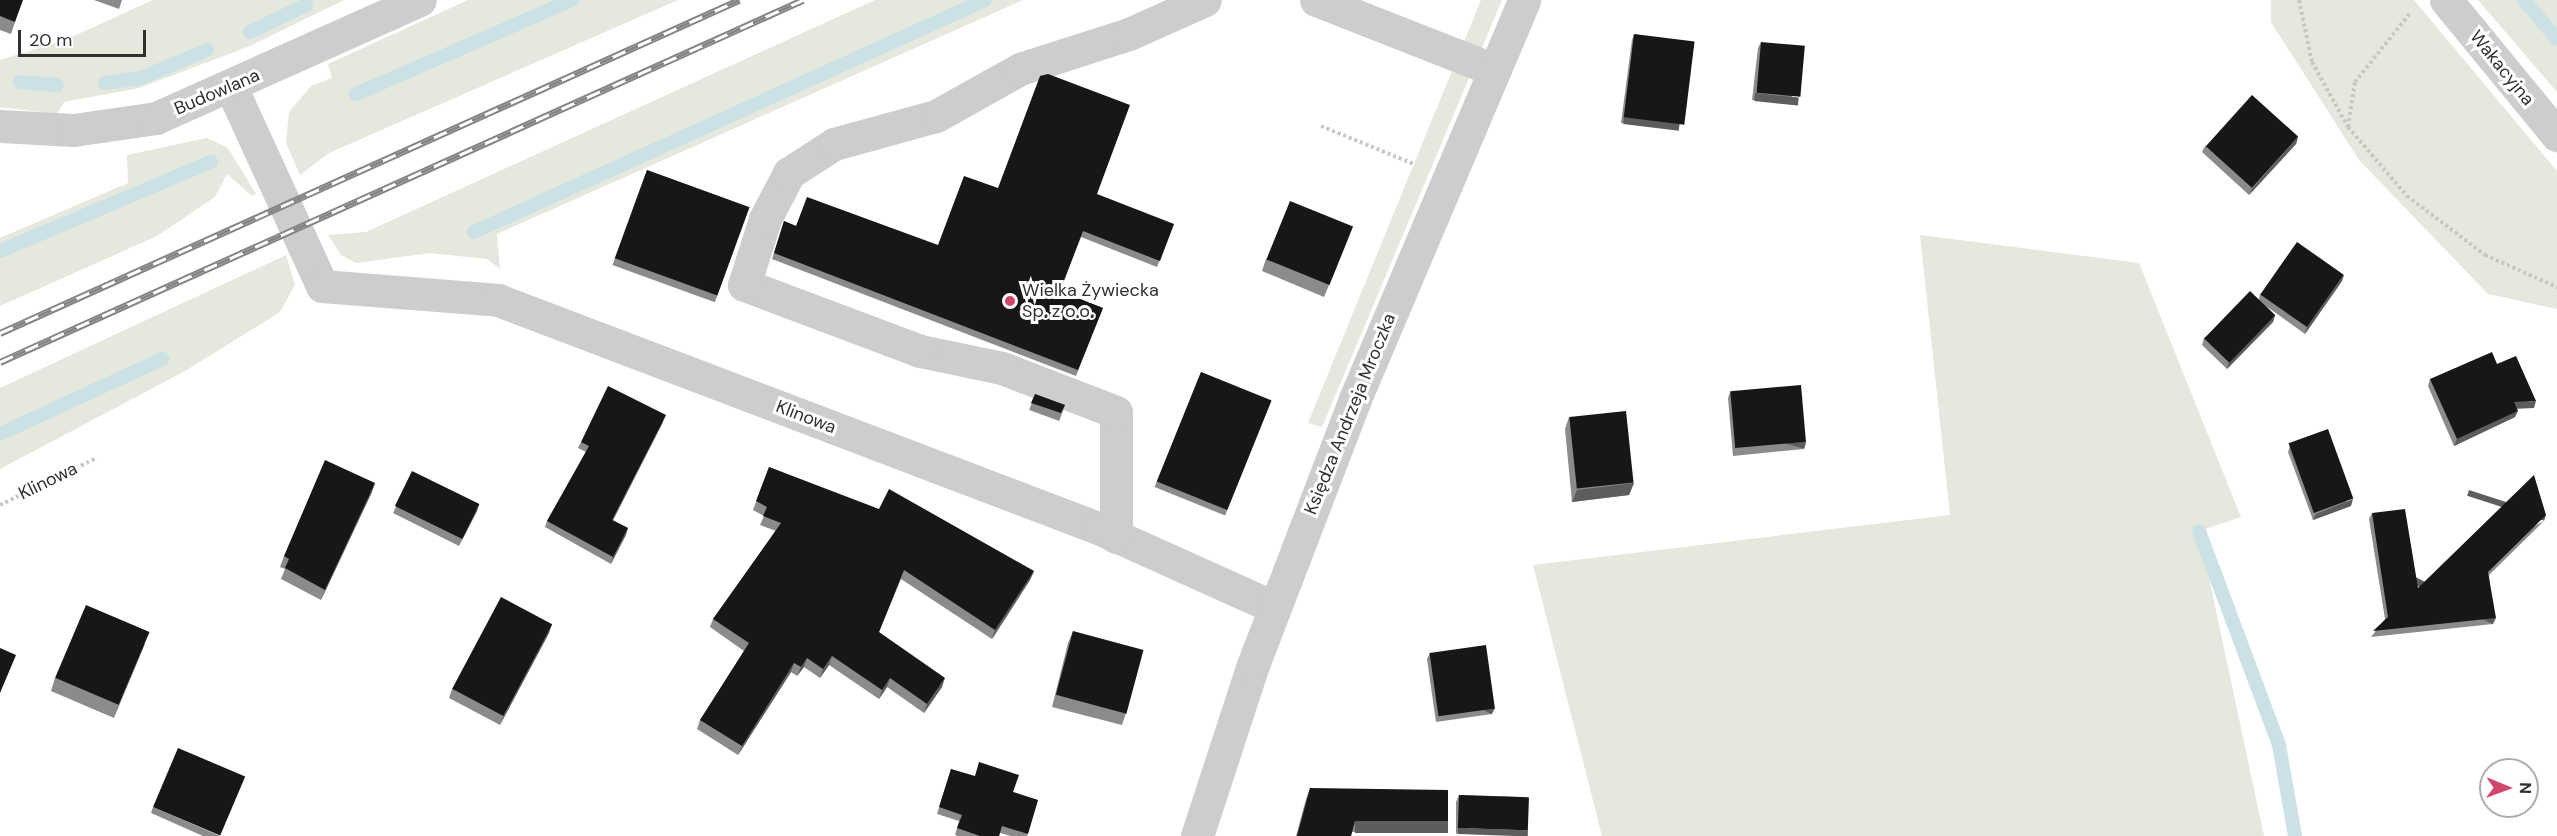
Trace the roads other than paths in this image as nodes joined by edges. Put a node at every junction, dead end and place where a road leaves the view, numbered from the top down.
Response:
1 (420, 0) edge
2 (1205, 0) edge
3 (1316, 0) edge
4 (1524, 0) edge
5 (2446, 0) edge
6 (1494, 70) junction
7 (231, 87) junction
8 (0, 126) edge
9 (2557, 135) edge
10 (1116, 537) junction
11 (1274, 607) junction
12 (1197, 836) edge

1 - 7 street, Budowlana
2 - 10 street
3 - 6 street
4 - 6 street, Księdza Andrzeja Mroczka
5 - 9 street, Wakacyjna
6 - 11 street, Księdza Andrzeja Mroczka
7 - 8 street, Budowlana
7 - 10 street, Klinowa
10 - 11 street, Klinowa
11 - 12 street, Księdza Andrzeja Mroczka

